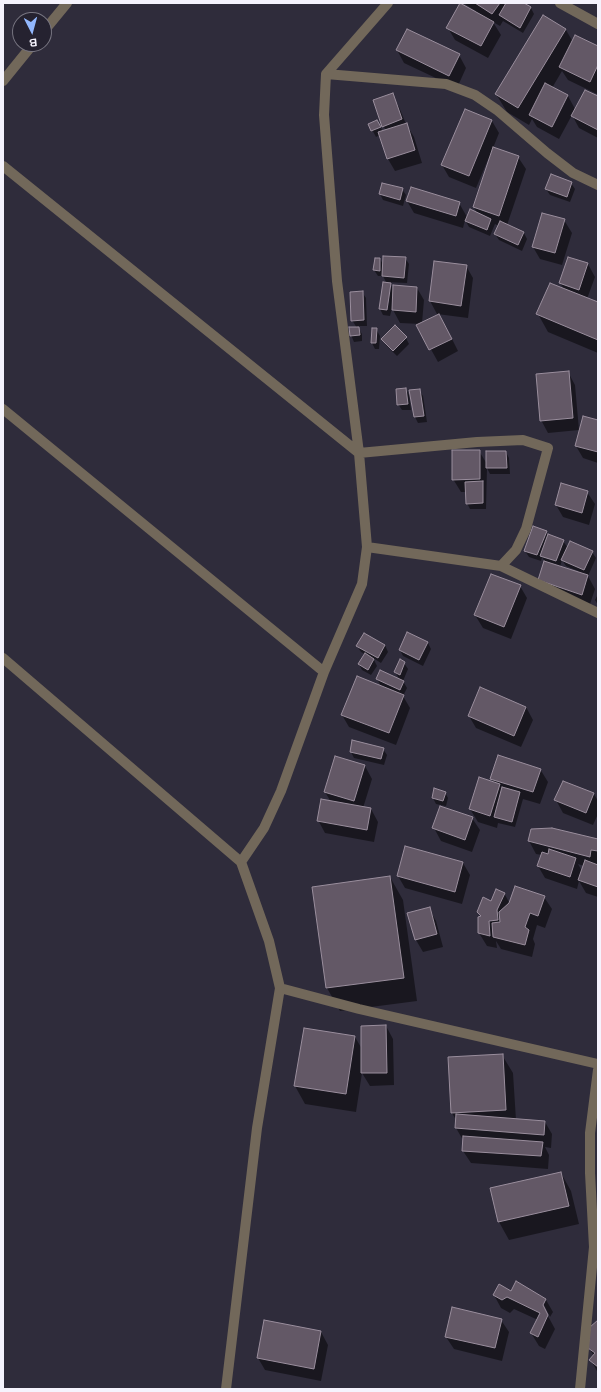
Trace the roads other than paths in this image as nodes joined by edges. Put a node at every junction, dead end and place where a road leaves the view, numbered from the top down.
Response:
1 (67, 3) edge
2 (388, 3) edge
3 (560, 3) edge
4 (52, 21) edge
5 (598, 24) edge
6 (27, 52) edge
7 (326, 74) junction
8 (3, 81) edge
9 (3, 166) edge
10 (598, 185) edge
11 (3, 409) edge
12 (359, 453) junction
13 (368, 547) junction
14 (501, 566) junction
15 (598, 613) edge
16 (3, 658) edge
17 (324, 672) junction
18 (241, 862) junction
19 (280, 988) junction
20 (598, 1064) edge
21 (598, 1070) edge
22 (226, 1389) edge
23 (580, 1389) edge

1 - 4 street
2 - 7 street
3 - 5 street
6 - 8 street
7 - 10 street
7 - 12 street
9 - 12 street
11 - 17 street
12 - 13 street
12 - 14 street
13 - 14 street
13 - 17 street
14 - 15 street
16 - 18 street
17 - 18 street
18 - 19 street
19 - 20 street
19 - 22 street
21 - 23 street

